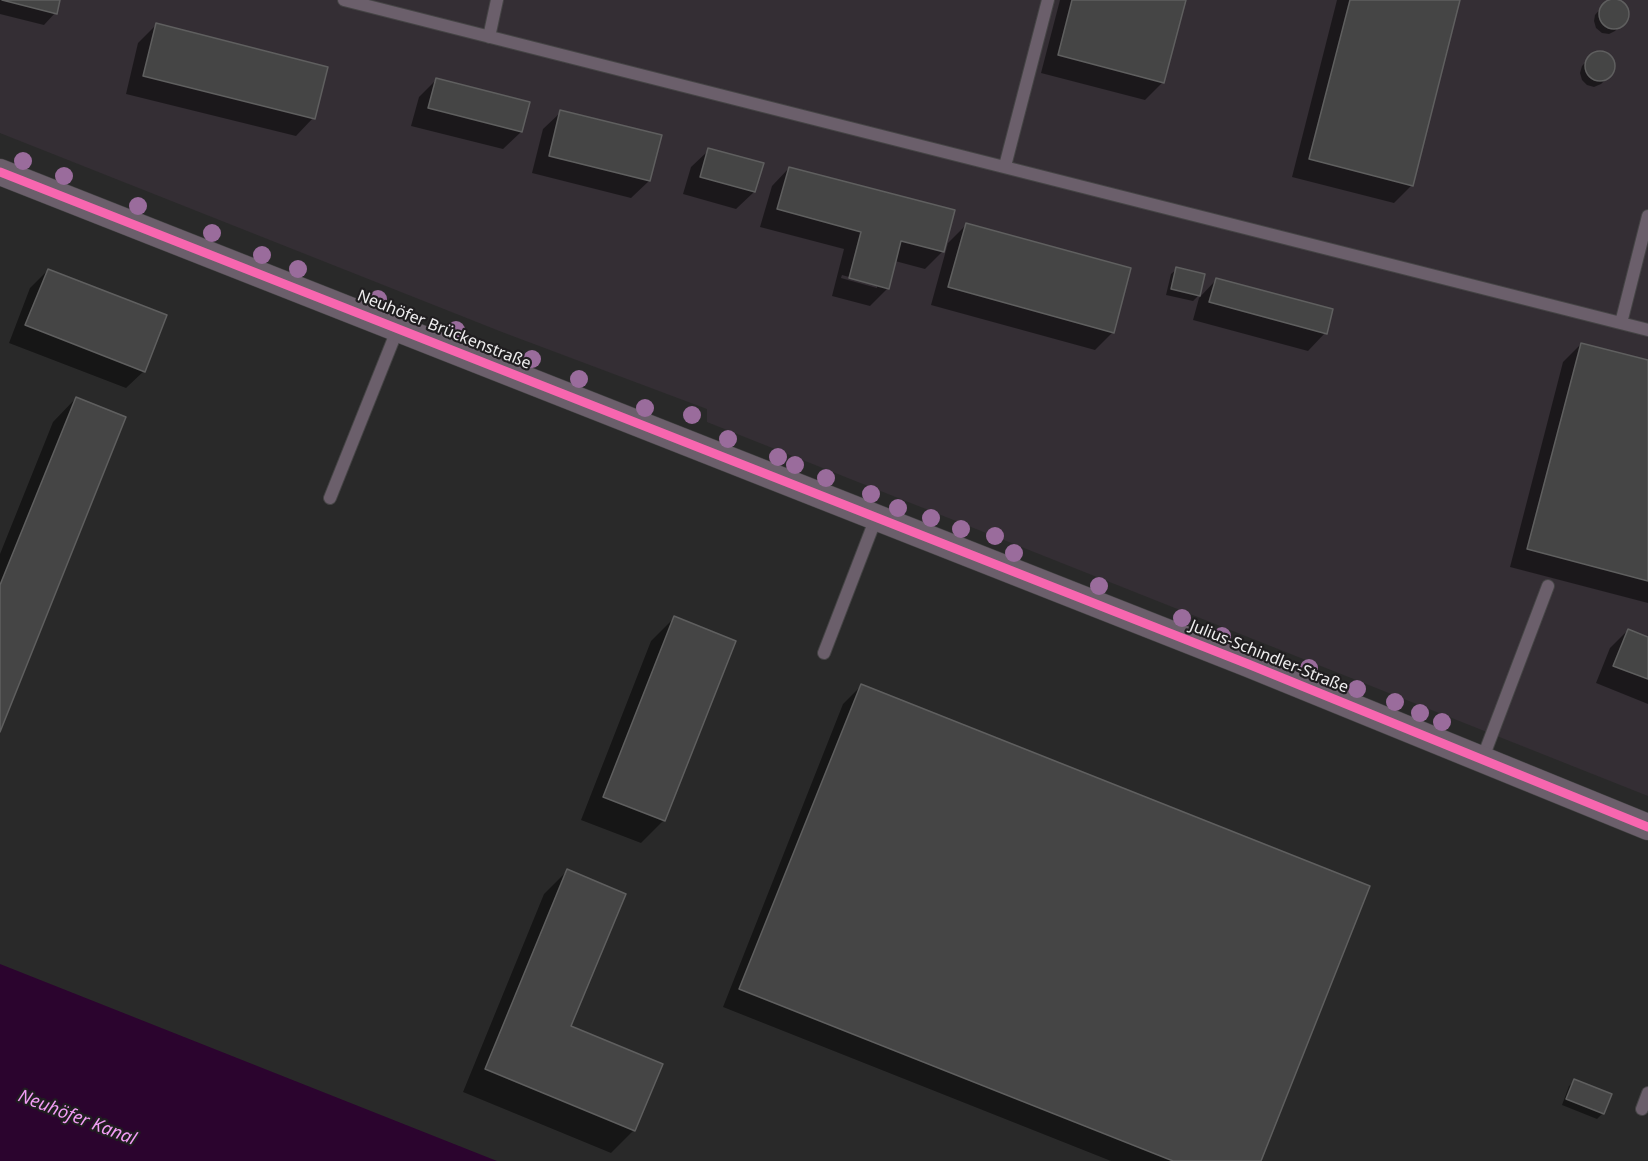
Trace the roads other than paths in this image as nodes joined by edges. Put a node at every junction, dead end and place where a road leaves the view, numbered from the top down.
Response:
1 (344, 0) edge
2 (497, 0) edge
3 (1048, 0) edge
4 (489, 37) junction
5 (1005, 166) junction
6 (0, 172) edge
7 (1648, 216) edge
8 (1621, 323) junction
9 (398, 328) junction
10 (1648, 330) edge
11 (330, 498) dead end
12 (876, 518) junction
13 (1548, 586) dead end
14 (824, 653) dead end
15 (1482, 760) junction
16 (1648, 827) edge
17 (1648, 1093) edge
18 (1642, 1109) dead end

1 - 4 lane
2 - 4 lane
3 - 5 lane
4 - 5 lane
5 - 8 lane
6 - 9 street, Neuhöfer Brückenstraße
7 - 8 lane
8 - 10 lane
9 - 11 lane
9 - 12 street, Neuhöfer Brückenstraße
12 - 14 lane
12 - 15 street, Julius-Schindler-Straße
13 - 15 lane
15 - 16 street, Julius-Schindler-Straße
17 - 18 lane

